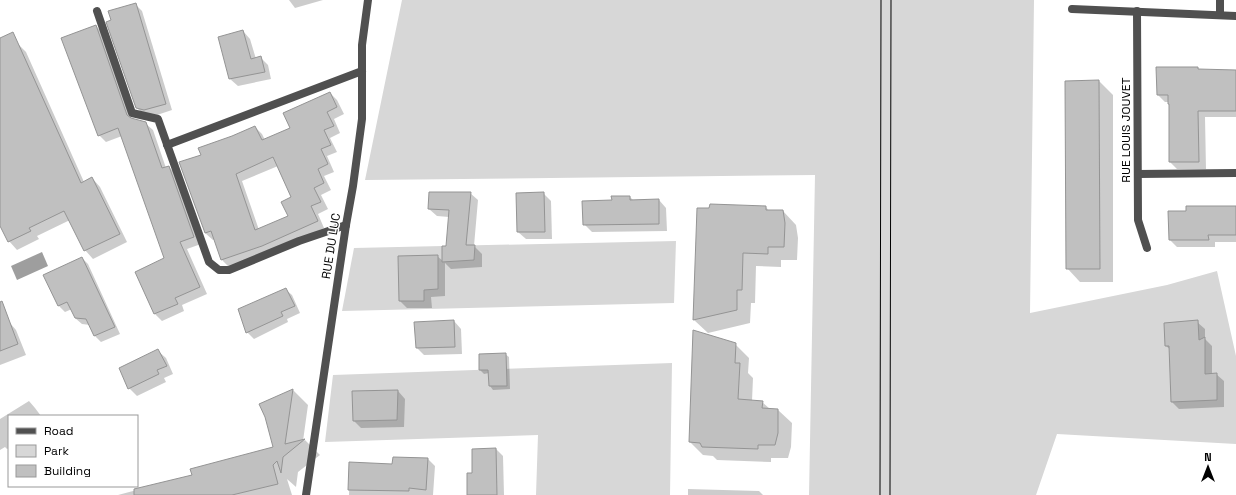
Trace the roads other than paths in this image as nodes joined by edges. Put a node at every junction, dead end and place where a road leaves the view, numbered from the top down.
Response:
1 (368, 0) edge
2 (1220, 0) edge
3 (1072, 9) dead end
4 (97, 11) dead end
5 (1137, 11) junction
6 (1220, 15) junction
7 (1236, 16) edge
8 (362, 71) junction
9 (167, 145) junction
10 (1236, 173) edge
11 (1138, 174) junction
12 (346, 225) junction
13 (1147, 248) dead end
14 (306, 495) edge

1 - 8 street, RUE DU LUC
2 - 6 street
3 - 5 street
4 - 9 street
5 - 6 street
5 - 11 street, RUE LOUIS JOUVET
6 - 7 street
8 - 9 street
8 - 12 street, RUE DU LUC
9 - 12 street
10 - 11 street
11 - 13 street, RUE LOUIS JOUVET
12 - 14 street, RUE DU LUC

